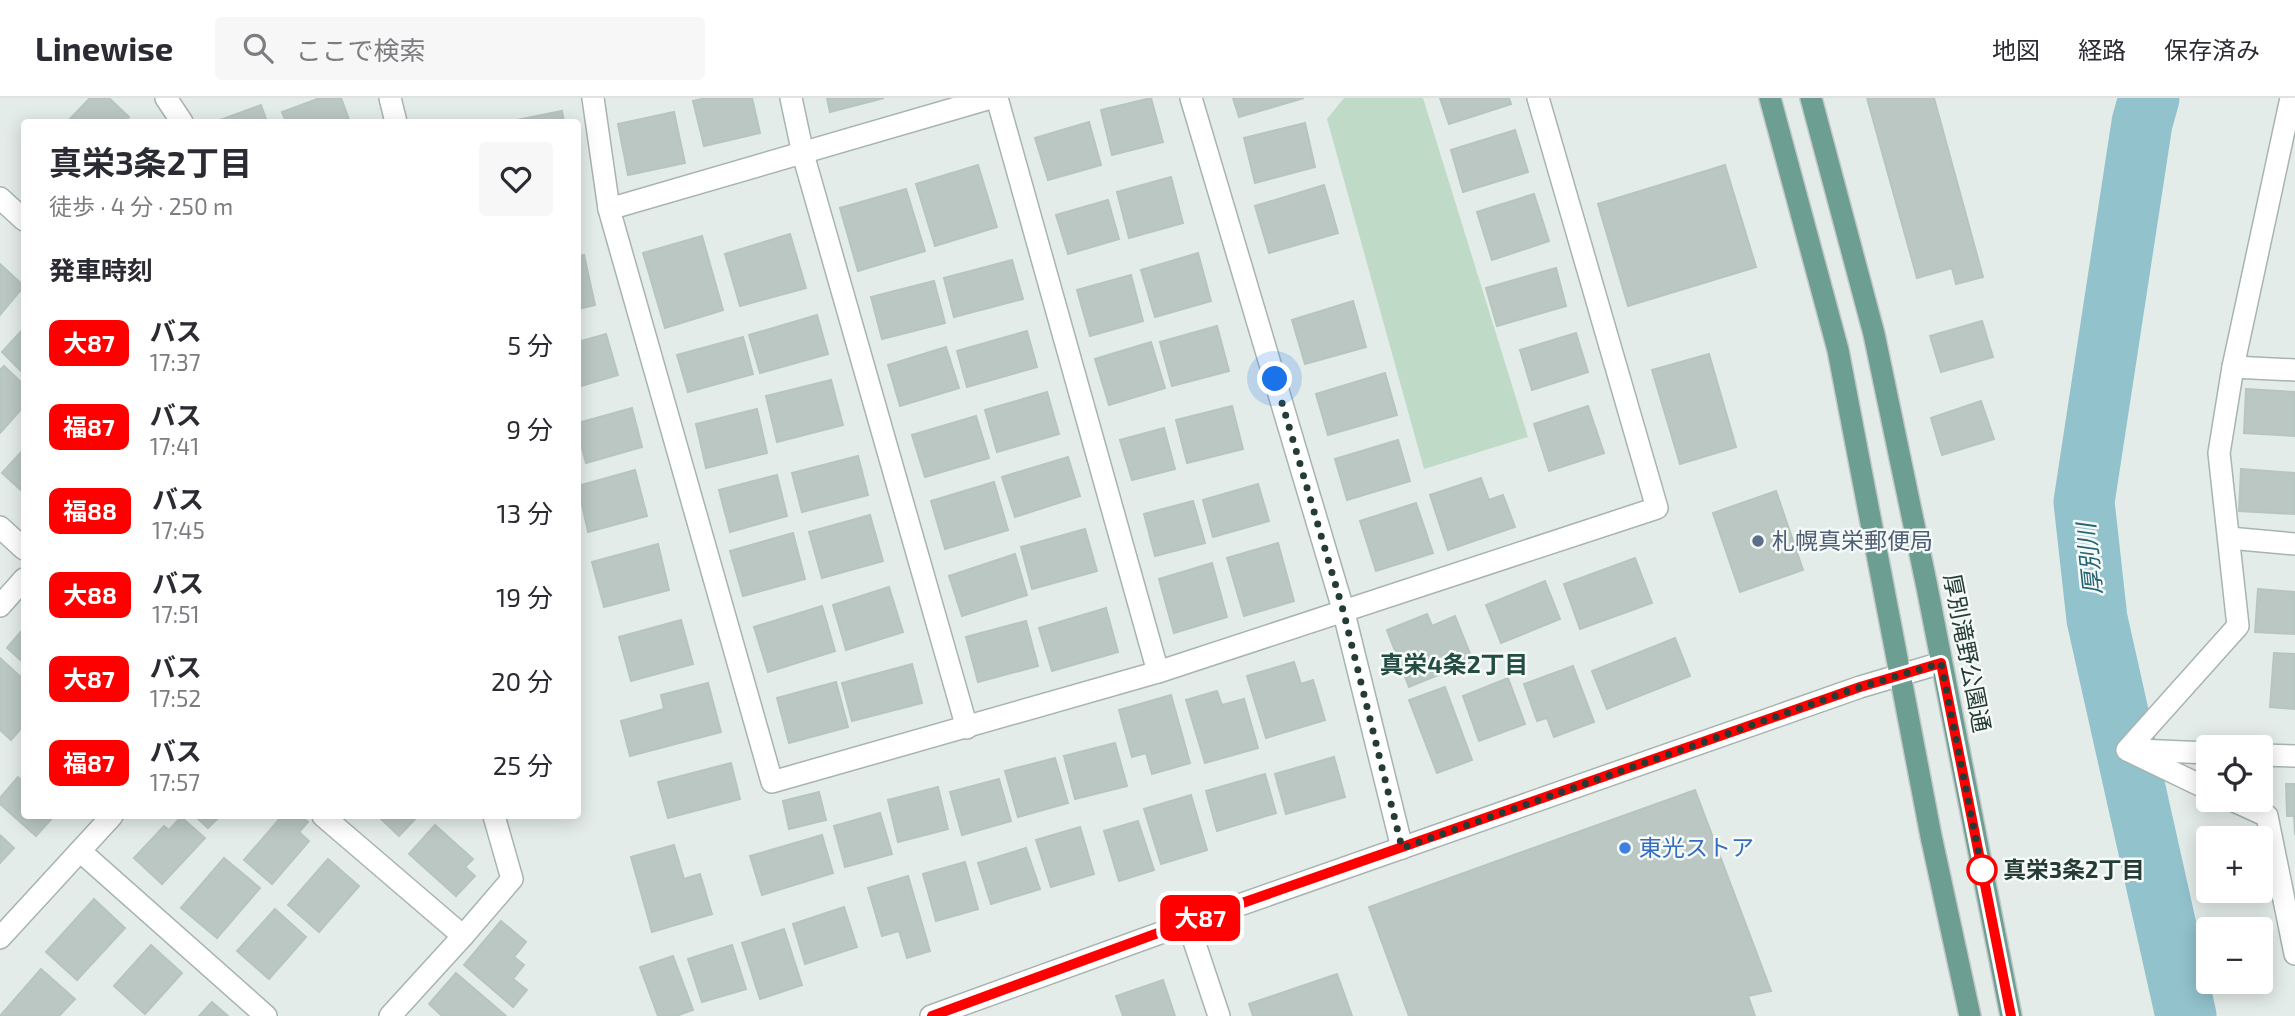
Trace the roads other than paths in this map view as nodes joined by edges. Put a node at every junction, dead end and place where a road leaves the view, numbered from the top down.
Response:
1 (166, 98) edge
2 (390, 98) edge
3 (593, 98) edge
4 (791, 98) edge
5 (994, 98) edge
6 (1191, 98) edge
7 (1538, 98) edge
8 (1770, 98) edge
9 (1811, 98) edge
10 (2291, 98) edge
11 (180, 119) edge
12 (395, 119) edge
13 (803, 153) junction
14 (0, 198) edge
15 (609, 209) junction
16 (21, 217) edge
17 (2233, 367) junction
18 (2295, 370) edge
19 (0, 527) edge
20 (2230, 538) junction
21 (2295, 544) edge
22 (21, 546) edge
23 (21, 582) edge
24 (0, 606) edge
25 (1343, 610) junction
26 (1941, 663) junction
27 (1158, 672) junction
28 (1900, 675) junction
29 (967, 728) junction
30 (2127, 750) junction
31 (2196, 753) edge
32 (2273, 755) edge
33 (2295, 756) edge
34 (2196, 783) edge
35 (2258, 812) edge
36 (110, 819) edge
37 (326, 819) edge
38 (495, 819) edge
39 (1402, 848) junction
40 (80, 851) junction
41 (1188, 922) junction
42 (2292, 924) edge
43 (463, 936) junction
44 (0, 938) edge
45 (2295, 954) edge
46 (266, 1016) edge
47 (390, 1016) edge
48 (931, 1016) edge
49 (1219, 1016) edge
50 (1970, 1016) edge
51 (2011, 1016) edge

1 - 11 street
2 - 12 street
3 - 15 street
4 - 13 street
5 - 13 street
5 - 27 street
6 - 25 street
7 - 25 street
8 - 28 main road
9 - 26 main road, 厚別滝野公園通
10 - 17 street
13 - 15 street
13 - 29 street
14 - 16 street
15 - 29 street
17 - 18 street
17 - 20 street
19 - 22 street
20 - 21 street
20 - 30 street
23 - 24 street
25 - 27 street
25 - 39 street
26 - 28 street
26 - 51 main road, 厚別滝野公園通
27 - 29 street
28 - 39 street
28 - 50 main road
30 - 31 street
30 - 34 street
32 - 33 street
35 - 42 street
36 - 40 street
37 - 43 street
38 - 43 street
39 - 41 street
40 - 44 street
40 - 46 street
41 - 48 street
41 - 49 street
42 - 45 street
43 - 47 street

